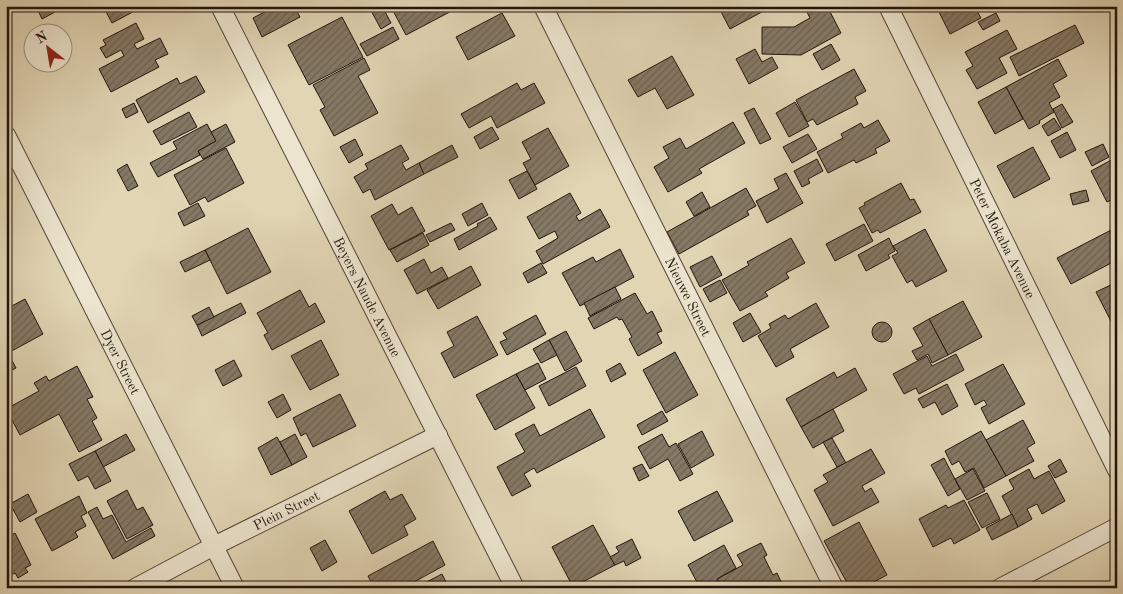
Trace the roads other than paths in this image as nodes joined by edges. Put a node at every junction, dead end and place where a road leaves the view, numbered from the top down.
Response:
1 (220, 6) edge
2 (543, 6) edge
3 (888, 6) edge
4 (6, 135) edge
5 (438, 435) junction
6 (1117, 470) edge
7 (1117, 527) edge
8 (214, 546) junction
9 (135, 588) edge
10 (235, 588) edge
11 (515, 588) edge
12 (834, 588) edge
13 (1000, 588) edge

1 - 5 street, Beyers Naude Avenue
2 - 12 street, Nieuwe Street
3 - 6 street, Peter Mokaba Avenue
4 - 8 street, Dyer Street
5 - 8 street, Plein Street
5 - 11 street, Beyers Naude Avenue
7 - 13 street
8 - 9 street, Plein Street
8 - 10 street, Dyer Street

